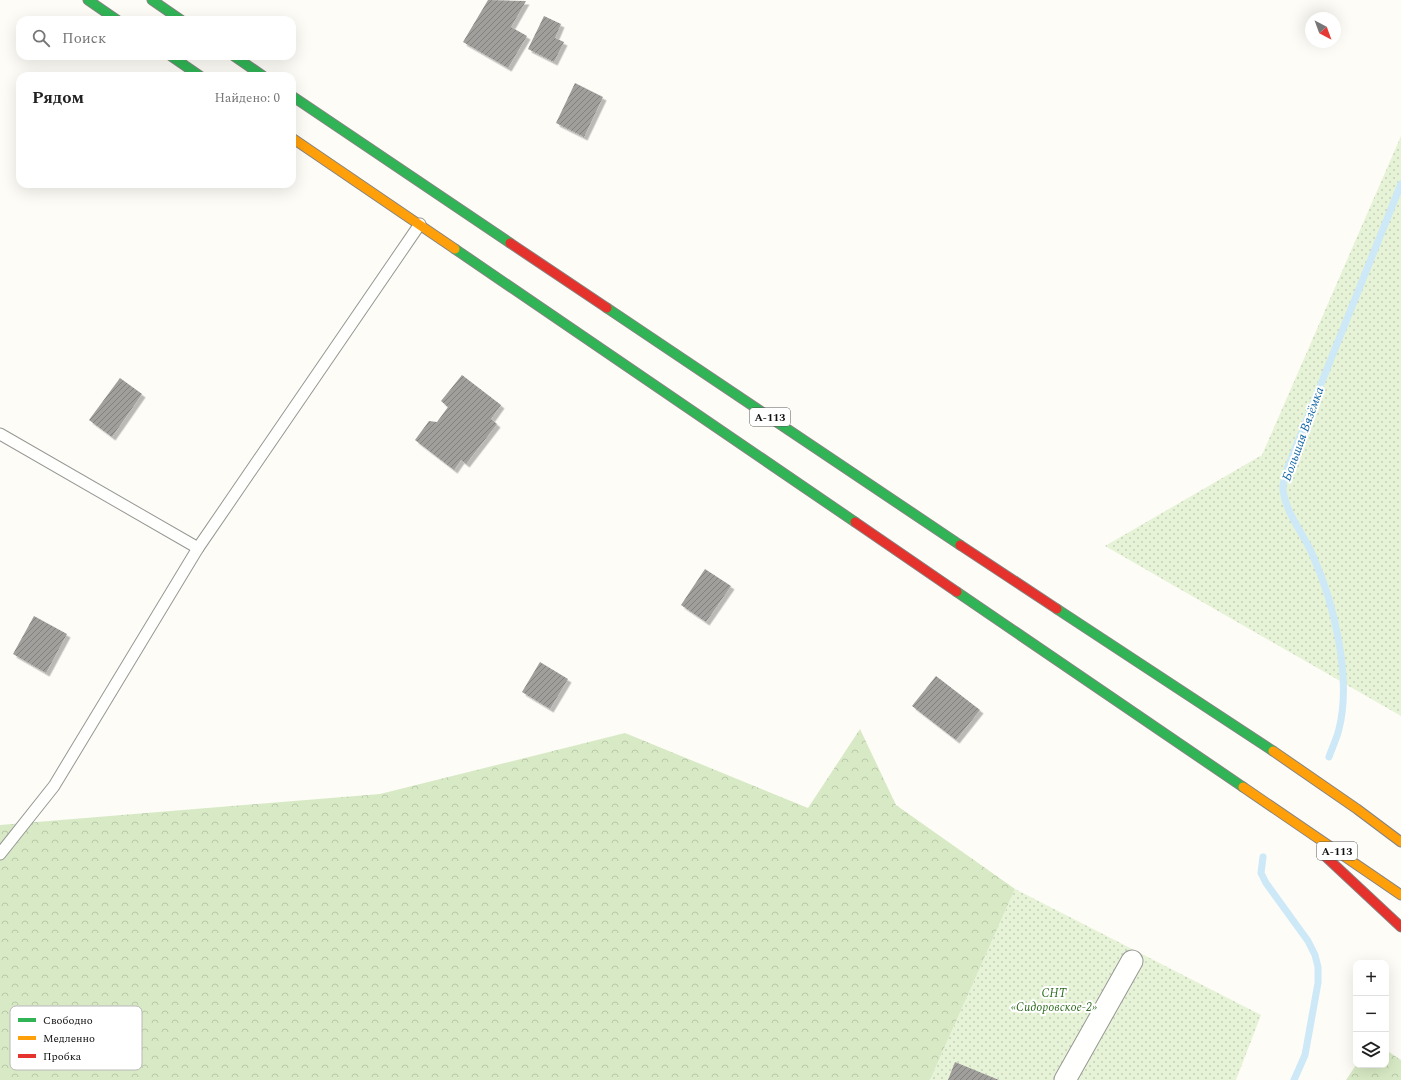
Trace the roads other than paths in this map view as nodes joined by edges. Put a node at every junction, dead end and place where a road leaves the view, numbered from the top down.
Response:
1 (88, 0) edge
2 (152, 0) edge
3 (111, 16) edge
4 (175, 16) edge
5 (176, 60) edge
6 (240, 60) edge
7 (194, 72) edge
8 (257, 72) edge
9 (296, 99) edge
10 (296, 141) edge
11 (420, 224) junction
12 (0, 434) edge
13 (198, 548) junction
14 (1273, 807) junction
15 (1357, 809) junction
16 (1401, 835) edge
17 (1401, 842) edge
18 (0, 854) edge
19 (1401, 895) edge
20 (1401, 927) edge
21 (1132, 961) dead end
22 (1065, 1080) edge

1 - 3 highway
2 - 4 highway
5 - 7 highway
6 - 8 highway
9 - 15 highway, А-113
10 - 11 highway, А-113
11 - 13 lane
11 - 14 highway, А-113
12 - 13 lane
13 - 18 lane
14 - 19 highway, А-113
14 - 20 highway
15 - 16 highway
15 - 17 highway, А-113
21 - 22 street

